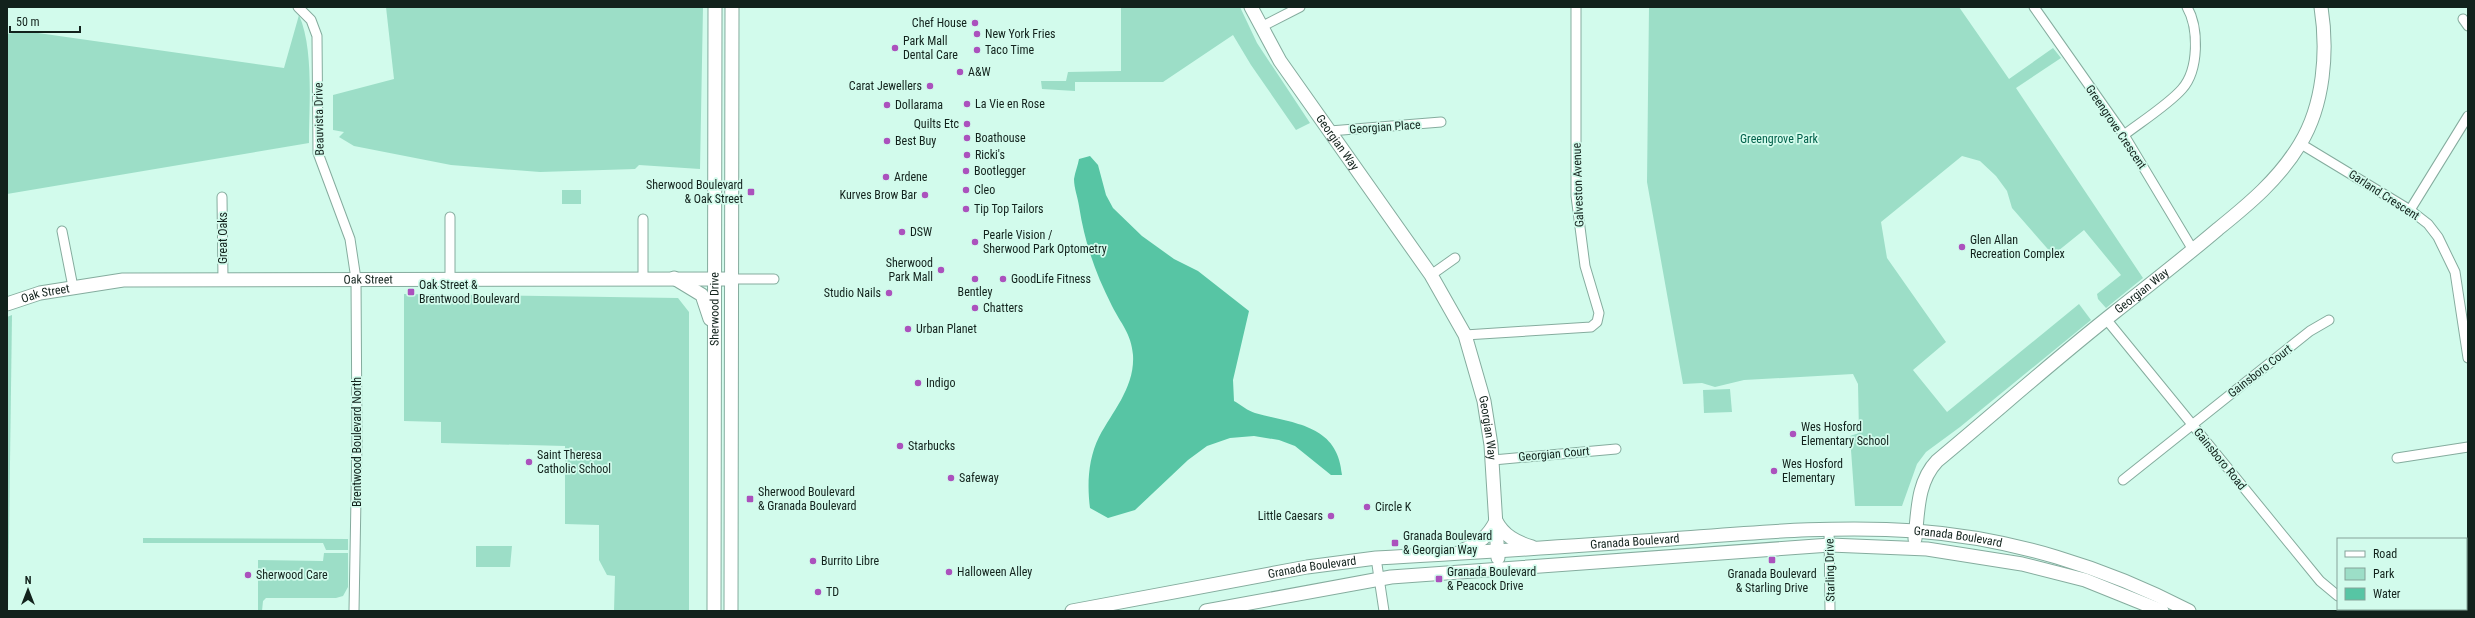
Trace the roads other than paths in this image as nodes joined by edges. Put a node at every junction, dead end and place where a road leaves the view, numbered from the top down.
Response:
1 (298, 7) edge
2 (715, 7) edge
3 (732, 7) edge
4 (1251, 7) edge
5 (1300, 7) edge
6 (1576, 7) edge
7 (2034, 7) edge
8 (2187, 7) edge
9 (2321, 7) edge
10 (1261, 27) junction
11 (2468, 116) edge
12 (1441, 122) dead end
13 (2465, 126) edge
14 (1330, 131) junction
15 (2124, 135) junction
16 (2301, 144) junction
17 (222, 197) dead end
18 (2410, 210) junction
19 (450, 217) dead end
20 (643, 219) dead end
21 (62, 231) dead end
22 (2193, 250) junction
23 (1455, 258) dead end
24 (1431, 275) junction
25 (450, 278) junction
26 (643, 278) junction
27 (674, 278) junction
28 (714, 278) junction
29 (223, 279) junction
30 (356, 279) junction
31 (732, 279) junction
32 (774, 279) dead end
33 (74, 287) junction
34 (7, 304) edge
35 (2106, 319) junction
36 (2329, 320) dead end
37 (714, 327) junction
38 (1465, 334) junction
39 (2468, 358) edge
40 (2192, 424) junction
41 (2468, 448) edge
42 (1616, 449) dead end
43 (2397, 458) dead end
44 (1493, 460) junction
45 (2123, 480) dead end
46 (1496, 521) junction
47 (1829, 529) junction
48 (1916, 531) junction
49 (1830, 545) junction
50 (1538, 548) junction
51 (1915, 548) junction
52 (1497, 551) junction
53 (1454, 554) junction
54 (1376, 558) junction
55 (1499, 568) junction
56 (1379, 579) junction
57 (2337, 595) edge
58 (355, 609) edge
59 (714, 611) edge
60 (731, 611) edge
61 (1072, 611) edge
62 (1206, 611) edge
63 (1384, 611) edge
64 (1830, 611) edge
65 (2162, 611) edge
66 (2189, 611) edge

1 - 30 street, Beauvista Drive
2 - 28 main road, Sherwood Drive
3 - 31 main road, Sherwood Drive
4 - 10 main road, Georgian Way
5 - 10 street
6 - 38 street, Galveston Avenue
7 - 15 street, Greengrove Crescent
8 - 15 street
9 - 16 main road, Georgian Way
10 - 14 main road, Georgian Way
11 - 13 street
12 - 14 street, Georgian Place
13 - 18 street
14 - 24 main road, Georgian Way
15 - 22 street, Greengrove Crescent
16 - 18 street, Garland Crescent
16 - 22 main road, Georgian Way
17 - 29 street, Great Oaks
18 - 39 street, Garland Crescent
19 - 25 street
20 - 26 street
21 - 33 street
22 - 35 main road, Georgian Way
23 - 24 street
24 - 38 main road, Georgian Way
25 - 26 main road, Oak Street
25 - 30 main road, Oak Street
26 - 27 main road, Oak Street
27 - 28 main road, Oak Street
27 - 37 main road
28 - 31 main road, Oak Street
28 - 37 main road, Sherwood Drive
29 - 30 main road, Oak Street
29 - 33 main road, Oak Street
30 - 58 street, Brentwood Boulevard North
31 - 32 street
31 - 60 main road, Sherwood Drive
33 - 34 main road, Oak Street
35 - 40 street, Gainsboro Road
35 - 48 main road, Georgian Way
36 - 40 street, Gainsboro Court
37 - 59 main road, Sherwood Drive
38 - 44 main road, Georgian Way
40 - 45 street, Gainsboro Court
40 - 57 street, Gainsboro Road
41 - 43 street
42 - 44 street, Georgian Court
44 - 46 main road, Georgian Way
46 - 50 main road
46 - 52 main road, Georgian Way
46 - 53 main road
47 - 48 main road, Granada Boulevard
47 - 49 street, Starling Drive
47 - 50 main road, Granada Boulevard
48 - 51 main road, Georgian Way
48 - 66 main road, Granada Boulevard
49 - 51 main road, Granada Boulevard
49 - 55 main road, Granada Boulevard
49 - 64 street, Starling Drive
50 - 52 main road, Granada Boulevard
51 - 65 main road, Granada Boulevard
52 - 53 main road, Granada Boulevard
52 - 55 main road, Georgian Way
53 - 54 main road, Granada Boulevard
54 - 56 street
54 - 61 main road, Granada Boulevard
55 - 56 main road, Granada Boulevard
56 - 62 main road, Granada Boulevard
56 - 63 street

